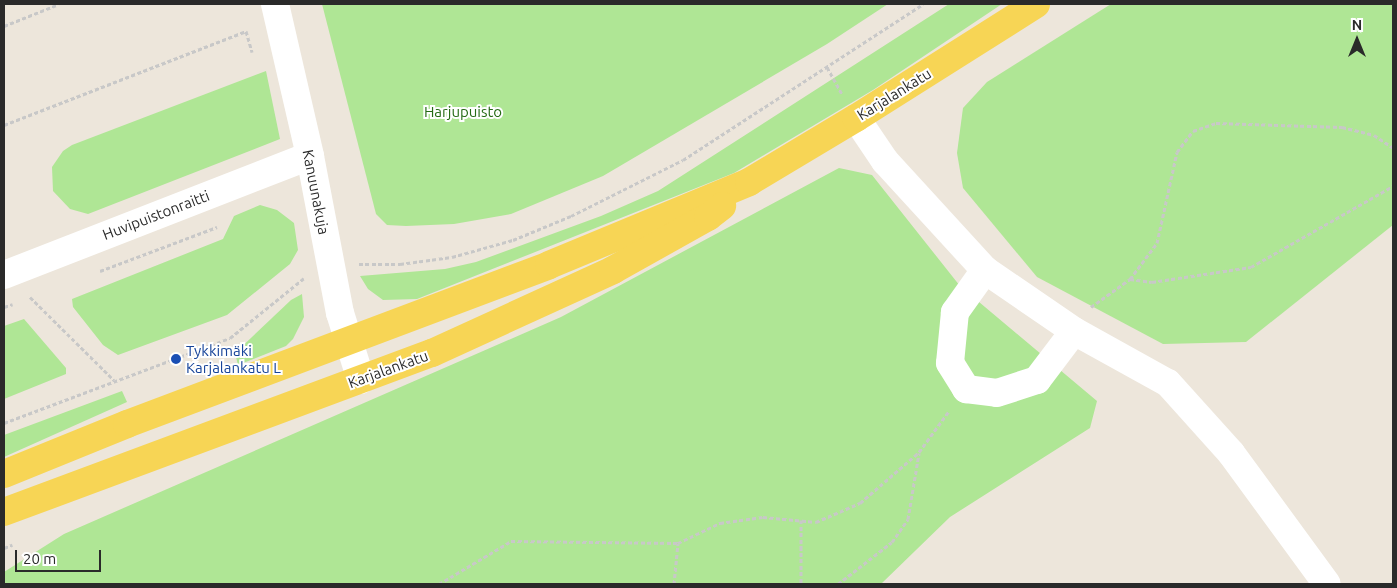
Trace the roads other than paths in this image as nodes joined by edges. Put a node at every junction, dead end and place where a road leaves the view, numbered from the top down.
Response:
1 (274, 4) edge
2 (1036, 4) edge
3 (856, 118) junction
4 (310, 156) junction
5 (749, 182) junction
6 (985, 270) junction
7 (4, 275) edge
8 (1074, 331) junction
9 (347, 342) junction
10 (360, 380) junction
11 (4, 474) edge
12 (4, 512) edge
13 (1326, 584) edge

1 - 4 street, Kanuunakuja
2 - 3 main road, Karjalankatu
3 - 5 main road, Karjalankatu
3 - 6 street
4 - 7 street, Huvipuistonraitti
4 - 9 street, Kanuunakuja
5 - 9 main road, Karjalankatu
5 - 10 main road, Karjalankatu
6 - 8 street
6 - 8 street
8 - 13 street
9 - 10 street, Kanuunakuja
9 - 11 main road, Karjalankatu
10 - 12 main road, Karjalankatu

